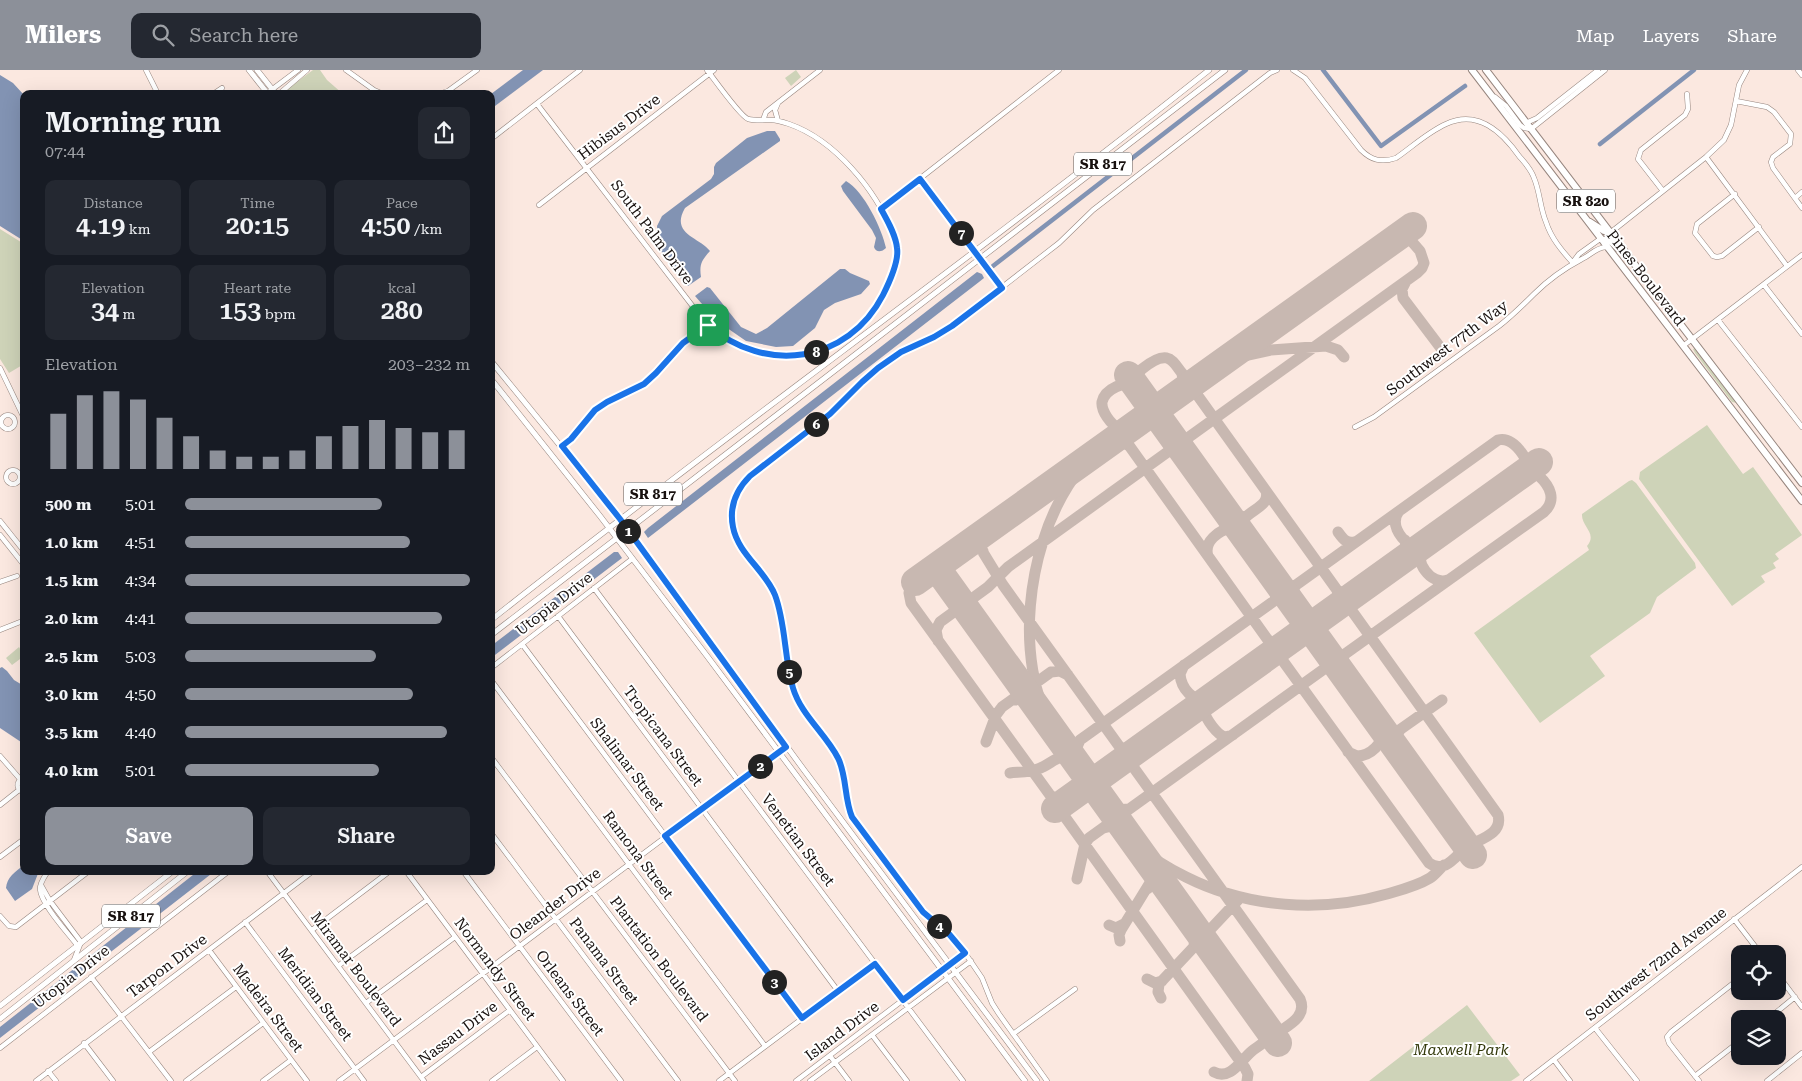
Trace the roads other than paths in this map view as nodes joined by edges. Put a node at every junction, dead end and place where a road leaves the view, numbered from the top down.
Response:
1 (148, 70) edge
2 (249, 70) edge
3 (257, 70) edge
4 (298, 70) edge
5 (307, 70) edge
6 (346, 70) edge
7 (477, 70) edge
8 (580, 70) edge
9 (820, 70) edge
10 (1060, 70) edge
11 (1208, 70) edge
12 (1225, 70) edge
13 (1277, 70) edge
14 (1293, 70) edge
15 (1472, 70) edge
16 (1481, 70) edge
17 (1486, 70) edge
18 (1598, 70) edge
19 (1605, 70) edge
20 (1747, 70) edge
21 (1798, 70) edge
22 (710, 71) edge
23 (1802, 75) edge
24 (1499, 87) junction
25 (222, 88) dead end
26 (156, 90) edge
27 (219, 90) edge
28 (264, 90) edge
29 (274, 90) edge
30 (278, 90) edge
31 (279, 90) edge
32 (374, 90) edge
33 (449, 90) edge
34 (1489, 91) junction
35 (1687, 94) dead end
36 (779, 102) junction
37 (1736, 102) junction
38 (537, 104) junction
39 (763, 120) junction
40 (778, 120) junction
41 (1526, 123) junction
42 (1531, 129) junction
43 (495, 136) edge
44 (1706, 157) junction
45 (586, 168) junction
46 (920, 179) junction
47 (1663, 191) junction
48 (1802, 192) edge
49 (1735, 194) junction
50 (1795, 198) junction
51 (539, 204) dead end
52 (1802, 208) edge
53 (881, 209) junction
54 (1583, 217) junction
55 (1759, 227) junction
56 (1610, 233) junction
57 (1600, 239) junction
58 (1606, 247) junction
59 (975, 252) junction
60 (1802, 255) edge
61 (981, 259) junction
62 (1573, 263) junction
63 (1787, 266) junction
64 (1641, 273) junction
65 (1764, 285) junction
66 (1002, 288) junction
67 (1718, 320) junction
68 (708, 325) junction
69 (1802, 334) edge
70 (1692, 339) junction
71 (1683, 346) junction
72 (495, 366) edge
73 (0, 368) edge
74 (495, 384) edge
75 (20, 411) edge
76 (20, 418) edge
77 (15, 420) junction
78 (1355, 427) dead end
79 (1, 428) edge
80 (1802, 428) edge
81 (562, 446) junction
82 (1802, 483) edge
83 (1802, 501) edge
84 (620, 519) junction
85 (0, 521) edge
86 (609, 527) junction
87 (628, 530) junction
88 (0, 535) edge
89 (616, 537) junction
90 (20, 546) edge
91 (632, 558) junction
92 (20, 560) edge
93 (17, 576) dead end
94 (0, 582) edge
95 (594, 588) junction
96 (507, 608) junction
97 (558, 616) junction
98 (495, 617) edge
99 (495, 621) edge
100 (20, 622) edge
101 (0, 630) edge
102 (495, 632) edge
103 (522, 644) junction
104 (495, 665) edge
105 (495, 685) edge
106 (786, 747) junction
107 (779, 752) junction
108 (0, 756) edge
109 (495, 761) edge
110 (20, 776) edge
111 (738, 781) junction
112 (20, 792) edge
113 (0, 805) edge
114 (702, 809) junction
115 (665, 836) junction
116 (495, 838) edge
117 (20, 842) edge
118 (0, 857) edge
119 (629, 864) junction
120 (1802, 866) edge
121 (898, 869) dead end
122 (893, 872) junction
123 (46, 875) edge
124 (84, 875) edge
125 (168, 875) edge
126 (183, 875) edge
127 (225, 875) edge
128 (269, 875) edge
129 (308, 875) edge
130 (385, 875) edge
131 (409, 875) edge
132 (466, 875) edge
133 (592, 891) junction
134 (283, 894) junction
135 (428, 900) junction
136 (48, 902) junction
137 (0, 916) edge
138 (556, 918) junction
139 (1734, 919) junction
140 (245, 922) junction
141 (312, 930) junction
142 (94, 932) junction
143 (455, 937) junction
144 (79, 944) junction
145 (1754, 945) edge
146 (519, 946) junction
147 (90, 947) junction
148 (209, 950) junction
149 (965, 953) junction
150 (74, 960) junction
151 (971, 961) junction
152 (875, 964) junction
153 (951, 965) junction
154 (338, 966) junction
155 (943, 970) junction
156 (956, 972) junction
157 (482, 973) junction
158 (91, 977) junction
159 (949, 978) junction
160 (1731, 985) edge
161 (1786, 985) edge
162 (236, 986) junction
163 (1075, 989) dead end
164 (838, 991) junction
165 (1795, 997) junction
166 (903, 1000) junction
167 (366, 1003) junction
168 (0, 1006) edge
169 (1802, 1007) edge
170 (909, 1008) junction
171 (510, 1010) junction
172 (1779, 1010) edge
173 (121, 1016) junction
174 (802, 1018) junction
175 (0, 1019) edge
176 (263, 1023) junction
177 (1595, 1028) junction
178 (1013, 1034) junction
179 (872, 1035) junction
180 (393, 1040) junction
181 (84, 1043) junction
182 (765, 1046) junction
183 (537, 1047) junction
184 (0, 1048) edge
185 (1731, 1048) edge
186 (149, 1052) junction
187 (1802, 1053) edge
188 (830, 1056) junction
189 (291, 1060) junction
190 (1554, 1060) junction
191 (835, 1062) junction
192 (355, 1069) junction
193 (48, 1071) junction
194 (729, 1074) junction
195 (1695, 1076) junction
196 (423, 1079) edge
197 (36, 1081) edge
198 (56, 1081) edge
199 (113, 1081) edge
200 (171, 1081) edge
201 (186, 1081) edge
202 (263, 1081) edge
203 (307, 1081) edge
204 (339, 1081) edge
205 (364, 1081) edge
206 (492, 1081) edge
207 (564, 1081) edge
208 (621, 1081) edge
209 (678, 1081) edge
210 (719, 1081) edge
211 (735, 1081) edge
212 (796, 1081) edge
213 (810, 1081) edge
214 (849, 1081) edge
215 (906, 1081) edge
216 (964, 1081) edge
217 (1025, 1081) edge
218 (1037, 1081) edge
219 (1046, 1081) edge
220 (1526, 1081) edge
221 (1570, 1081) edge
222 (1637, 1081) edge
223 (1699, 1081) edge
224 (1766, 1081) edge

1 - 26 street
2 - 28 main road
3 - 29 main road
4 - 30 street
5 - 31 street
6 - 32 street
7 - 33 street
8 - 38 street
9 - 36 street
10 - 46 street
11 - 59 main road, SR 817
12 - 61 main road, SR 817
13 - 66 street
14 - 62 street
15 - 34 highway, Pines Boulevard / SR 820
16 - 24 highway
17 - 24 highway, Pines Boulevard / SR 820
18 - 41 street
19 - 42 street
20 - 37 street
21 - 23 street
22 - 39 street
22 - 45 street, Hibisus Drive
24 - 41 highway, Pines Boulevard / SR 820
25 - 27 street
34 - 42 street
34 - 54 highway, Pines Boulevard / SR 820
35 - 47 street
36 - 39 street
36 - 40 street
37 - 44 street
37 - 50 street
38 - 43 street
38 - 45 street, South Palm Drive
39 - 40 street
40 - 53 street
41 - 42 highway, Pines Boulevard / SR 820
42 - 56 highway, Pines Boulevard / SR 820
44 - 47 street
44 - 49 street
45 - 51 street, Hibisus Drive
45 - 68 street, South Palm Drive
46 - 53 street
46 - 59 street
47 - 56 street
48 - 50 street
49 - 55 street
49 - 55 street
50 - 52 street
53 - 68 street, South Palm Drive
54 - 56 highway
54 - 57 highway, Pines Boulevard / SR 820
55 - 63 street
56 - 64 highway, Pines Boulevard / SR 820
57 - 58 highway, Pines Boulevard / SR 820
57 - 62 street, Southwest 77th Way
57 - 64 highway
58 - 62 street, Southwest 77th Way
58 - 71 highway, Pines Boulevard / SR 820
59 - 61 street
59 - 84 main road, SR 817
60 - 63 street
61 - 66 street
61 - 87 main road, SR 817
62 - 78 street, Southwest 77th Way
63 - 65 street
64 - 70 highway, Pines Boulevard / SR 820
65 - 67 street
65 - 69 street
66 - 122 street
67 - 70 street
67 - 80 street
68 - 81 street
70 - 71 street
70 - 82 highway, Pines Boulevard / SR 820
71 - 83 highway, Pines Boulevard / SR 820
72 - 81 main road
73 - 75 street
74 - 86 main road
76 - 77 street
77 - 79 street
77 - 79 street
81 - 84 main road
84 - 86 main road, SR 817
84 - 87 main road
85 - 90 street
86 - 89 main road
86 - 96 main road, SR 817
87 - 89 main road, SR 817
87 - 106 main road
88 - 92 street
89 - 91 main road
89 - 102 main road, SR 817
91 - 95 street, Utopia Drive
91 - 107 main road
93 - 94 street
95 - 97 street, Utopia Drive
95 - 111 street, Venetian Street
96 - 98 main road, SR 817
96 - 99 main road
97 - 103 street, Utopia Drive
97 - 114 street, Tropicana Street
100 - 101 street
103 - 104 street, Utopia Drive
103 - 115 street, Shalimar Street
105 - 119 street, Ramona Street
106 - 107 street, Oleander Drive
106 - 153 main road
107 - 111 street, Oleander Drive
107 - 155 main road
108 - 110 street
109 - 133 street, Plantation Boulevard
111 - 114 street, Oleander Drive
111 - 152 street, Venetian Street
112 - 113 street
114 - 115 street, Oleander Drive
114 - 164 street, Tropicana Street
115 - 119 street, Oleander Drive
115 - 174 street, Shalimar Street
116 - 138 street, Panama Street
117 - 118 street
119 - 133 street, Oleander Drive
119 - 182 street, Ramona Street
120 - 139 street, Southwest 72nd Avenue
121 - 122 street
122 - 149 street
123 - 136 street
124 - 136 street
125 - 142 main road, SR 817
126 - 147 main road, SR 817
127 - 158 street, Utopia Drive
128 - 134 street, Miramar Boulevard
129 - 134 street, Tarpon Drive
130 - 141 street
131 - 135 street, Normandy Street
132 - 146 street, Orleans Street
133 - 138 street, Oleander Drive
133 - 194 street, Plantation Boulevard
134 - 140 street, Tarpon Drive
134 - 141 street, Miramar Boulevard
135 - 143 street, Normandy Street
135 - 154 street
136 - 137 street
136 - 144 street
138 - 146 street, Oleander Drive
138 - 209 street, Panama Street
139 - 145 street
139 - 177 street, Southwest 72nd Avenue
140 - 148 street, Tarpon Drive
140 - 192 street, Meridian Street
141 - 154 street, Miramar Boulevard
142 - 144 main road, SR 817
142 - 147 main road
143 - 157 street, Normandy Street
143 - 167 street
144 - 150 street
144 - 168 main road, SR 817
146 - 157 street, Oleander Drive
146 - 208 street, Orleans Street
147 - 150 main road, SR 817
148 - 162 street, Madeira Street
148 - 173 street, Tarpon Drive
149 - 151 street
149 - 153 street, Island Drive
150 - 175 main road, SR 817
151 - 156 street, Island Drive
151 - 178 street
152 - 164 street
152 - 166 street, Venetian Street
153 - 155 street, Island Drive
153 - 156 main road
154 - 167 street, Miramar Boulevard
155 - 159 main road
155 - 166 street, Island Drive
156 - 159 street, Island Drive
156 - 218 main road
157 - 171 street, Normandy Street
157 - 180 street, Oleander Drive
158 - 173 street
158 - 184 street, Utopia Drive
159 - 170 street, Island Drive
159 - 217 main road
160 - 195 street
161 - 165 street
162 - 176 street, Madeira Street
162 - 186 street
163 - 178 street
164 - 174 street
165 - 169 street
165 - 172 street
166 - 170 street, Venetian Street
166 - 188 street, Island Drive
167 - 180 street, Miramar Boulevard
170 - 179 street, Island Drive
170 - 216 street, Venetian Street
171 - 183 street, Normandy Street
171 - 196 street, Nassau Drive
173 - 181 street, Tarpon Drive
173 - 186 street
174 - 182 street
176 - 189 street, Madeira Street
176 - 201 street
177 - 190 street, Southwest 72nd Avenue
177 - 222 street
178 - 219 street
179 - 191 street, Island Drive
179 - 215 street
180 - 192 street, Oleander Drive
180 - 196 street, Miramar Boulevard
181 - 193 street, Tarpon Drive
181 - 199 street
182 - 194 street
183 - 206 street
183 - 207 street, Normandy Street
185 - 195 street
186 - 200 street
187 - 224 street
188 - 191 street
188 - 212 street, Island Drive
189 - 202 street
189 - 203 street, Madeira Street
190 - 220 street, Southwest 72nd Avenue
190 - 221 street
191 - 213 street, Island Drive
191 - 214 street
192 - 204 street, Oleander Drive
192 - 205 street, Meridian Street
193 - 197 street, Tarpon Drive
193 - 198 street
194 - 210 street
194 - 211 street, Plantation Boulevard
195 - 223 street

